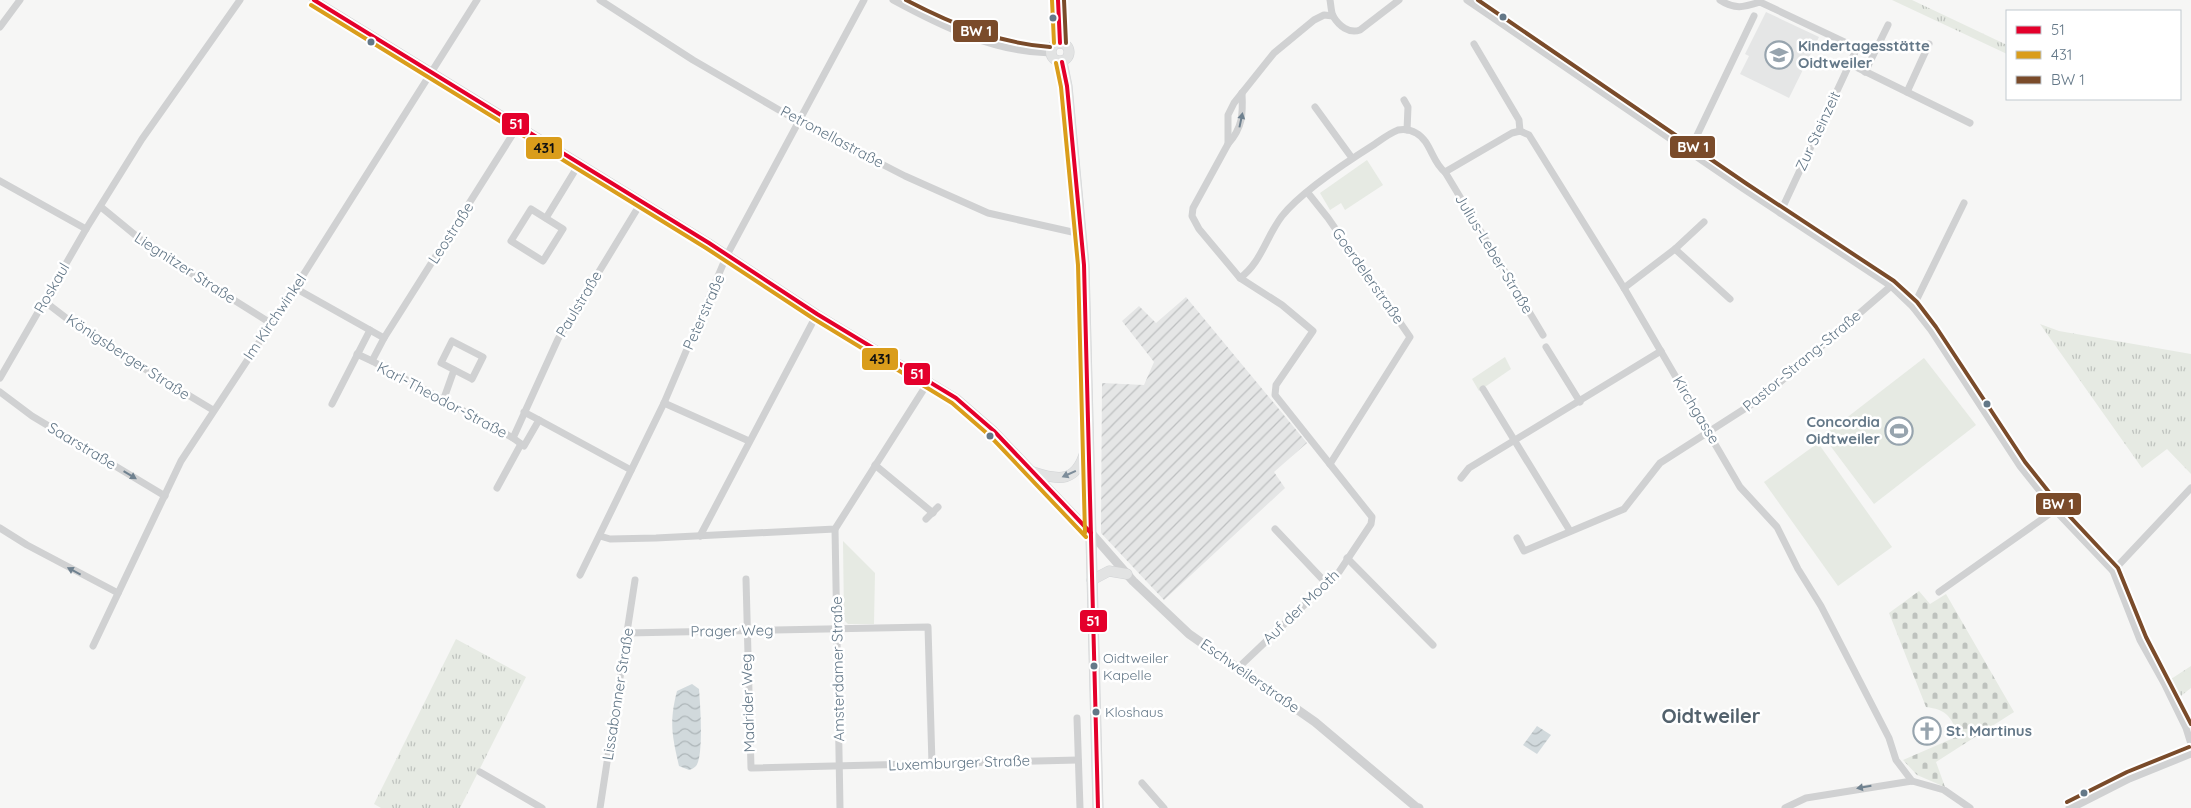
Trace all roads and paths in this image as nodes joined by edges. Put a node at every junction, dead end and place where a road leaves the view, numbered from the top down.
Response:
1 (20, 0) edge
2 (240, 0) edge
3 (314, 0) edge
4 (477, 0) edge
5 (600, 0) edge
6 (864, 0) edge
7 (893, 0) edge
8 (1058, 0) edge
9 (1330, 0) edge
10 (1400, 0) edge
11 (1467, 0) edge
12 (1720, 0) edge
13 (1333, 16) junction
14 (1754, 16) dead end
15 (1888, 25) dead end
16 (0, 27) edge
17 (1060, 42) junction
18 (1474, 44) dead end
19 (1929, 44) dead end
20 (1050, 53) junction
21 (1062, 62) junction
22 (1850, 64) junction
23 (1865, 72) junction
24 (433, 73) junction
25 (1242, 92) junction
26 (1907, 92) junction
27 (1404, 100) dead end
28 (1315, 107) dead end
29 (798, 121) junction
30 (1970, 123) dead end
31 (518, 126) junction
32 (1407, 130) junction
33 (1520, 130) junction
34 (1228, 144) junction
35 (1689, 152) junction
36 (1352, 158) junction
37 (580, 164) junction
38 (1445, 172) junction
39 (0, 181) edge
40 (1308, 193) junction
41 (642, 201) junction
42 (1964, 203) dead end
43 (101, 207) junction
44 (1780, 213) junction
45 (546, 218) junction
46 (1704, 222) dead end
47 (86, 229) junction
48 (1081, 234) junction
49 (1675, 249) junction
50 (727, 255) junction
51 (1240, 278) junction
52 (1891, 286) junction
53 (295, 288) junction
54 (1624, 288) junction
55 (1730, 298) dead end
56 (44, 301) junction
57 (1912, 307) junction
58 (817, 314) junction
59 (272, 324) junction
60 (370, 330) junction
61 (1543, 335) dead end
62 (384, 338) junction
63 (1546, 347) dead end
64 (1661, 351) junction
65 (358, 354) junction
66 (372, 362) junction
67 (2, 367) edge
68 (454, 370) junction
69 (0, 378) edge
70 (929, 381) junction
71 (1483, 389) dead end
72 (0, 392) edge
73 (443, 401) junction
74 (664, 402) junction
75 (1580, 402) junction
76 (332, 404) dead end
77 (213, 410) junction
78 (524, 412) junction
79 (539, 420) junction
80 (1710, 433) junction
81 (513, 438) junction
82 (1515, 440) junction
83 (749, 441) junction
84 (521, 444) junction
85 (1088, 444) junction
86 (1330, 464) junction
87 (876, 465) junction
88 (631, 470) junction
89 (1033, 472) junction
90 (1461, 478) dead end
91 (497, 488) dead end
92 (2191, 488) edge
93 (165, 496) junction
94 (938, 507) dead end
95 (2055, 510) junction
96 (933, 513) junction
97 (926, 519) dead end
98 (0, 528) edge
99 (834, 529) junction
100 (1275, 529) dead end
101 (1570, 531) junction
102 (1091, 533) junction
103 (600, 536) junction
104 (700, 536) junction
105 (1517, 538) dead end
106 (1347, 558) junction
107 (2113, 571) junction
108 (1126, 574) junction
109 (580, 575) dead end
110 (746, 579) dead end
111 (634, 580) dead end
112 (1092, 580) junction
113 (1326, 583) junction
114 (1939, 592) dead end
115 (118, 593) junction
116 (838, 628) junction
117 (746, 632) junction
118 (627, 633) junction
119 (1434, 645) dead end
120 (93, 646) dead end
121 (1240, 667) junction
122 (1077, 718) dead end
123 (2191, 744) edge
124 (2191, 753) edge
125 (1078, 760) junction
126 (932, 764) junction
127 (840, 767) junction
128 (480, 772) dead end
129 (1912, 781) junction
130 (1142, 784) dead end
131 (542, 808) edge
132 (600, 808) edge
133 (840, 808) edge
134 (1080, 808) edge
135 (1098, 808) edge
136 (1164, 808) edge
137 (1416, 808) edge
138 (1785, 808) edge
139 (1970, 808) edge
140 (2070, 808) edge

1 - 16 street
2 - 43 street, Roskaul
3 - 24 street, Eschweilerstraße
4 - 24 street, Im Kirchwinkel
5 - 29 street, Petronellastraße
6 - 29 street, Peterstraße
7 - 20 street
8 - 17 main road
9 - 13 street
10 - 13 street
11 - 35 street
12 - 22 street, Zur Steinzeit
13 - 25 street
14 - 35 street
15 - 23 street
17 - 20 main road
17 - 21 main road
18 - 33 street, Kirchgasse
19 - 26 street
20 - 21 main road
21 - 48 main road
22 - 23 street
22 - 44 street, Zur Steinzeit
23 - 26 street
24 - 31 street, Eschweilerstraße
24 - 53 street, Im Kirchwinkel
25 - 34 street
34 -> 25 street
26 - 30 street
27 - 32 street
28 - 36 street
29 - 48 street, Petronellastraße
29 - 50 street, Peterstraße
31 - 37 street, Eschweilerstraße
31 - 62 street, Leostraße
32 - 36 street
32 - 38 street, Julius-Leber-Straße
33 - 38 street
33 - 54 street, Kirchgasse
34 - 51 street
35 - 44 street
36 - 40 street
37 - 41 street, Eschweilerstraße
37 - 45 street
38 - 61 street, Julius-Leber-Straße
39 - 47 street
40 - 51 street
40 - 86 street, Goerdelerstraße
41 - 50 street, Eschweilerstraße
41 - 78 street, Paulstraße
42 - 57 street
43 - 47 street, Roskaul
43 - 59 street, Liegnitzer Straße
44 - 52 street
45 - 45 street
46 - 49 street
47 - 56 street, Roskaul
48 - 85 main road
49 - 54 street
49 - 55 street
50 - 58 street, Eschweilerstraße
50 - 74 street, Peterstraße
51 - 86 street
52 - 57 street
52 - 80 street, Pastor-Strang-Straße
53 - 59 street, Im Kirchwinkel
53 - 60 street
54 - 64 street, Kirchgasse
56 - 67 street, Roskaul
56 - 77 street, Königsberger Straße
57 - 95 street
58 - 70 street, Eschweilerstraße
58 - 83 street
59 - 77 street, Im Kirchwinkel
60 - 62 street
60 - 65 street
62 - 66 street, Leostraße
63 - 75 street
64 - 75 street
64 - 80 street, Kirchgasse
65 - 66 street
65 - 76 street
66 - 73 street, Karl-Theodor-Straße
67 - 69 street, Roskaul
68 - 68 street
68 - 73 street
70 - 87 street
70 - 89 street, Eschweilerstraße
71 - 82 street
72 -> 93 street, Saarstraße
73 - 81 street, Karl-Theodor-Straße
74 - 83 street
74 - 88 street, Peterstraße
75 - 82 street
77 - 93 street, Im Kirchwinkel
78 - 79 street
78 - 81 street, Paulstraße
79 - 84 street
79 - 88 street
80 - 101 street, Pastor-Strang-Straße
80 - 129 street, Kirchgasse
81 - 84 street
82 - 90 street
82 - 101 street
83 - 104 street
84 - 91 street
85 -> 89 main road
85 - 102 main road
86 - 106 street, Auf der Mooth
87 - 96 street
87 - 99 street
88 - 103 street, Peterstraße
89 - 102 street, Eschweilerstraße
92 - 107 street
93 - 115 street, Im Kirchwinkel
94 - 96 street
95 - 107 street
95 - 114 street
96 - 97 street
115 -> 98 street
99 - 104 street
99 - 116 street, Amsterdamer Straße
100 - 113 street
101 - 105 street, Pastor-Strang-Straße
102 - 108 street, Eschweilerstraße
102 - 112 main road
103 - 104 street
103 - 109 street, Peterstraße
106 - 113 street, Auf der Mooth
106 - 119 street
107 - 123 street
108 - 112 main road
108 - 121 street, Eschweilerstraße
110 - 117 street, Madrider Weg
111 - 118 street, Lissabonner Straße
112 - 135 main road
113 - 121 street, Auf der Mooth
115 - 120 street, Im Kirchwinkel
116 - 117 street, Prager Weg
116 - 126 street, Prager Weg
116 - 127 street, Amsterdamer Straße
117 - 118 street, Prager Weg
117 - 127 street, Madrider Weg
118 - 132 street, Lissabonner Straße
121 - 137 street, Eschweilerstraße
122 - 125 street
124 - 140 street
125 - 126 street, Luxemburger Straße
125 - 134 street
126 - 127 street, Luxemburger Straße
127 - 133 street, Amsterdamer Straße
128 - 131 street
129 -> 138 street
129 - 139 street
130 - 136 street

